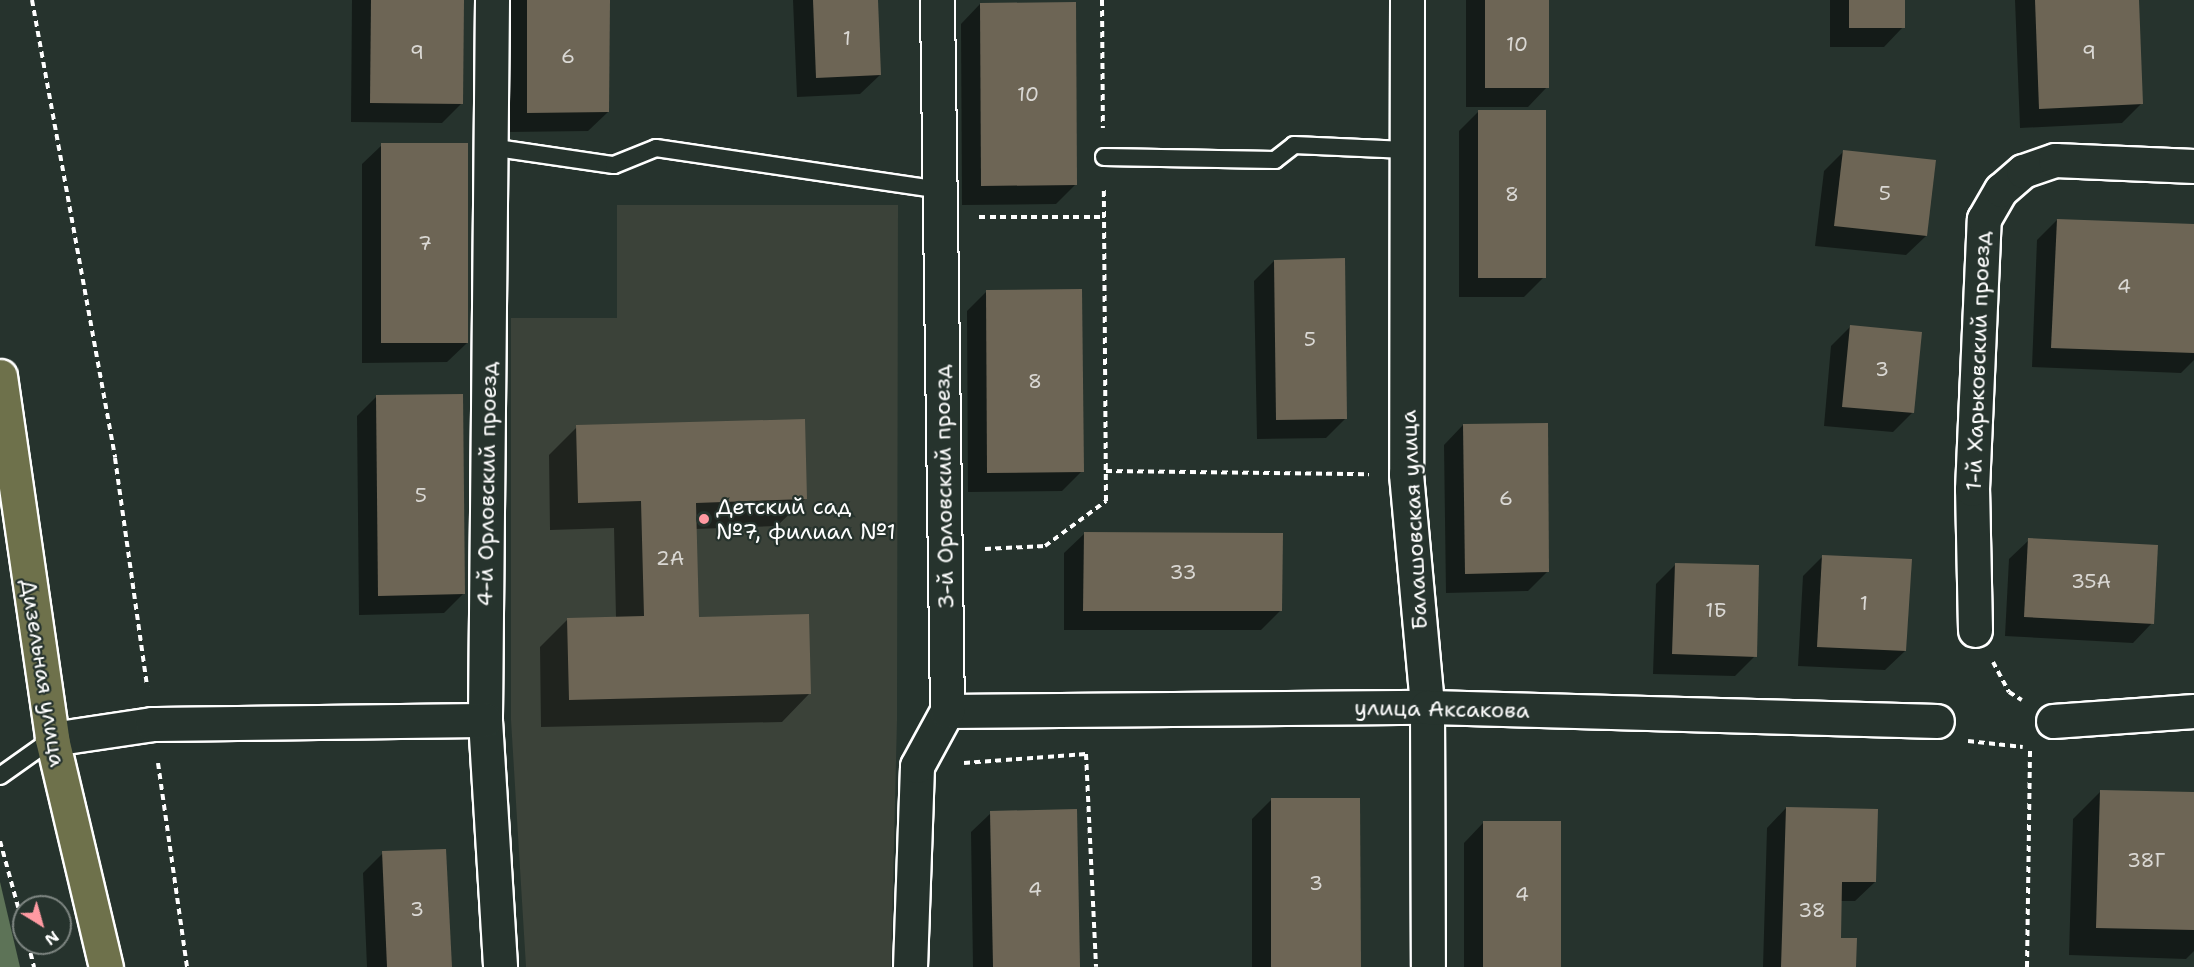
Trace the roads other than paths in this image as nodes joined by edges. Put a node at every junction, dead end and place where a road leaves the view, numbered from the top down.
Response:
1 (492, 0) edge
2 (937, 0) edge
3 (1407, 0) edge
4 (490, 147) junction
5 (1406, 150) junction
6 (1104, 157) road end
7 (2194, 166) edge
8 (940, 204) junction
9 (0, 376) edge
10 (10, 529) edge
11 (1975, 630) road end
12 (1427, 707) junction
13 (947, 711) junction
14 (2194, 711) edge
15 (484, 720) junction
16 (1937, 721) road end
17 (2053, 721) road end
18 (52, 739) junction
19 (0, 776) edge
20 (106, 967) edge
21 (500, 967) edge
22 (910, 967) edge
23 (1428, 967) edge

1 - 4 street, 4-й Орловский проезд
2 - 8 street, 3-й Орловский проезд
3 - 5 street, Балашовская улица
4 - 8 lane
4 - 15 street, 4-й Орловский проезд
5 - 6 lane
5 - 12 street, Балашовская улица
7 - 11 street, 1-й Харьковский проезд
8 - 13 street, 3-й Орловский проезд
9 - 10 main road, Дизельная улица
10 - 18 main road, Дизельная улица
12 - 13 street, улица Аксакова
12 - 16 street, улица Аксакова
12 - 23 street, Балашовская улица
13 - 22 street
14 - 17 street
15 - 18 street
15 - 21 street, 4-й Орловский проезд
18 - 19 lane
18 - 20 main road, Дизельная улица

